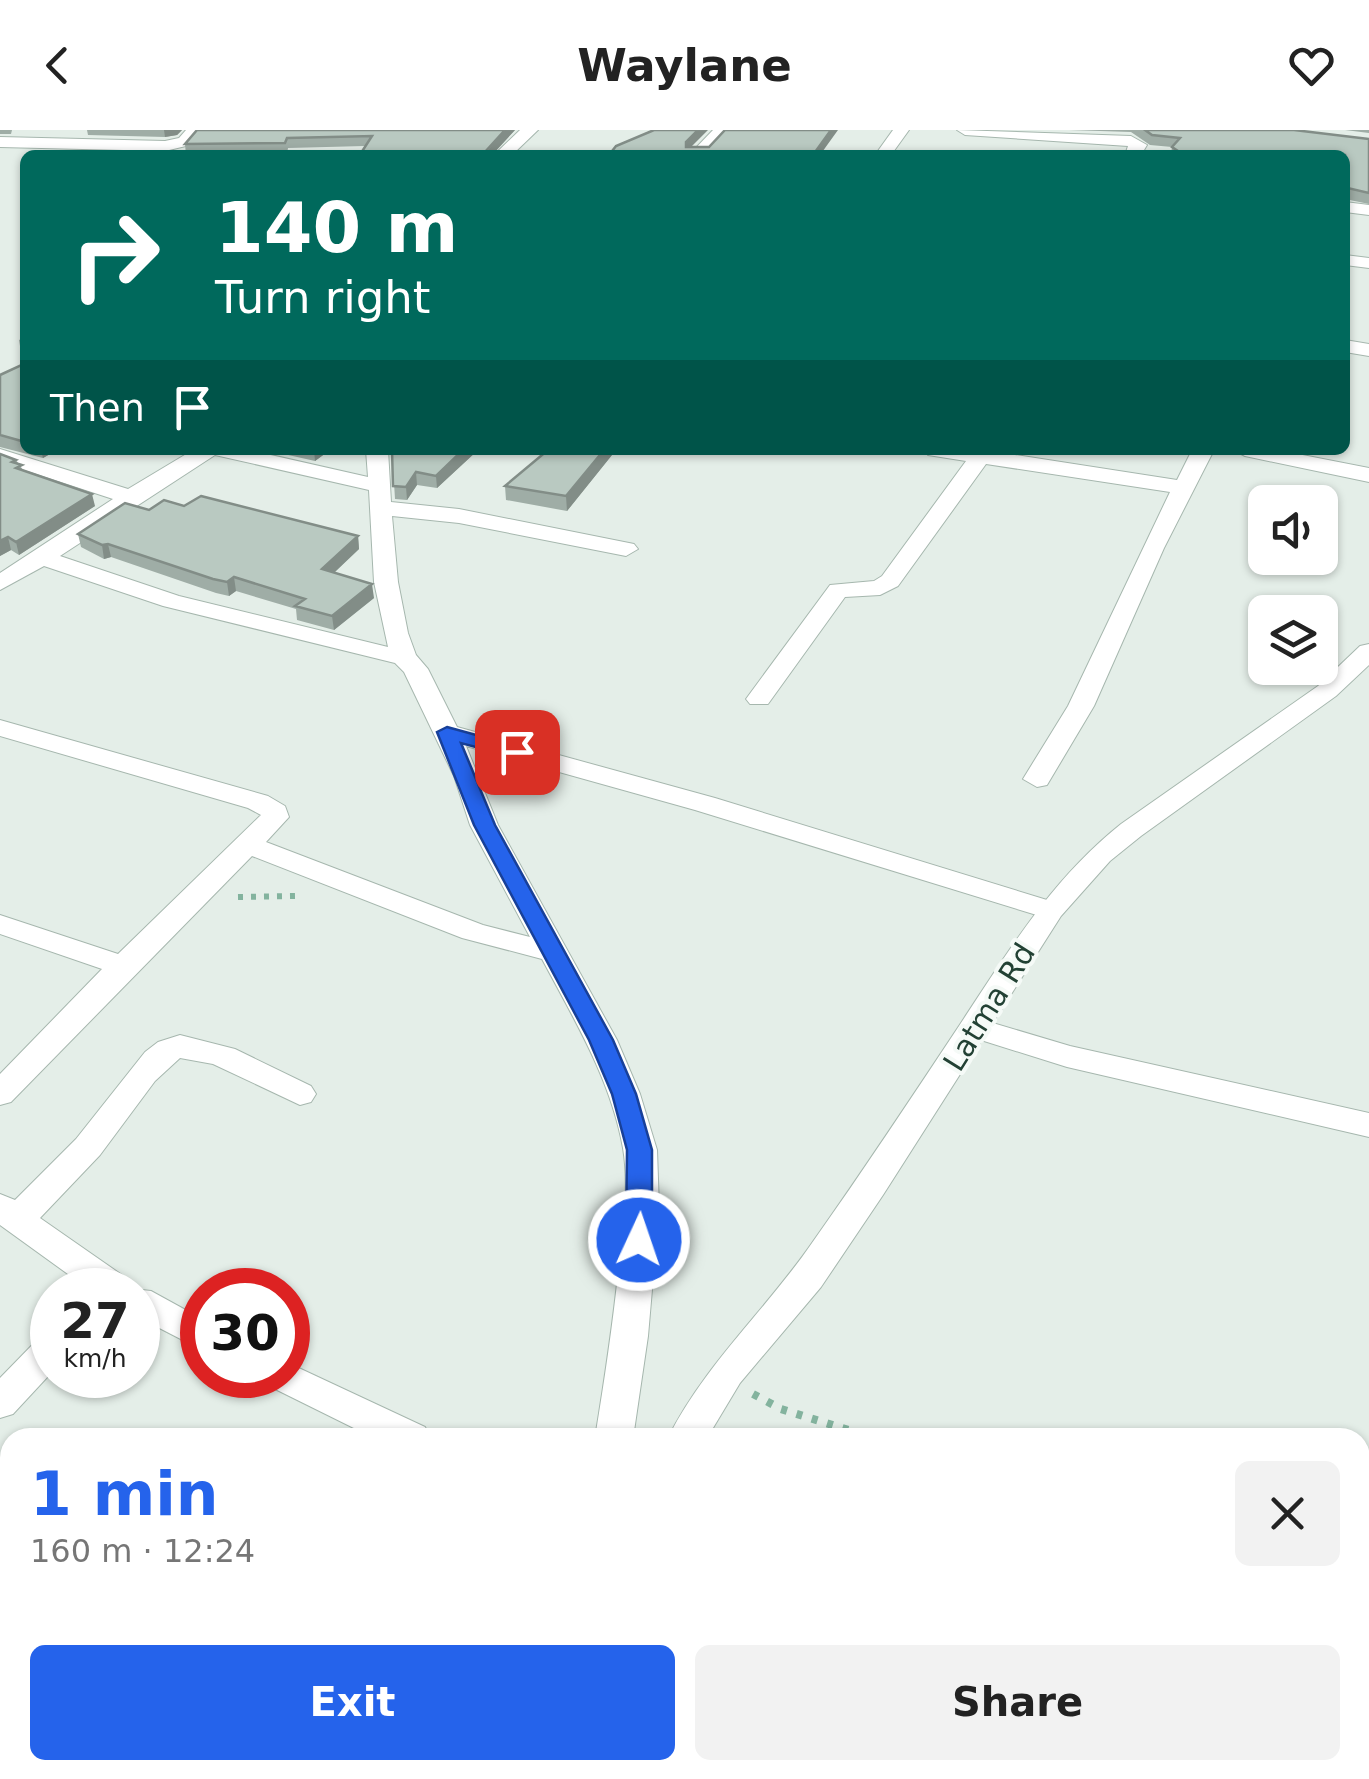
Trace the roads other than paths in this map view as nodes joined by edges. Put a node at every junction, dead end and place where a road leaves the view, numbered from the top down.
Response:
1 (195, 130) edge
2 (530, 130) edge
3 (722, 130) edge
4 (966, 130) edge
5 (0, 142) edge
6 (508, 150) edge
7 (701, 150) edge
8 (1136, 150) edge
9 (0, 455) edge
10 (200, 455) edge
11 (237, 455) edge
12 (377, 455) edge
13 (974, 455) edge
14 (1200, 455) edge
15 (1270, 455) edge
16 (981, 456) junction
17 (1369, 475) edge
18 (1182, 487) junction
19 (130, 497) junction
20 (381, 497) junction
21 (626, 549) dead end
22 (42, 558) junction
23 (0, 583) edge
24 (1369, 652) edge
25 (404, 658) junction
26 (758, 698) dead end
27 (0, 728) edge
28 (447, 732) junction
29 (1037, 780) dead end
30 (250, 846) junction
31 (1050, 910) junction
32 (0, 924) edge
33 (551, 951) junction
34 (123, 966) junction
35 (976, 1028) junction
36 (0, 1094) edge
37 (300, 1094) dead end
38 (1369, 1125) edge
39 (9, 1213) edge
40 (85, 1268) edge
41 (30, 1372) edge
42 (310, 1390) edge
43 (0, 1404) edge
44 (385, 1428) edge
45 (616, 1428) edge
46 (693, 1428) edge

1 - 5 street
2 - 6 street
3 - 7 street
4 - 8 street
9 - 19 street
10 - 19 street
11 - 20 street
12 - 20 street
13 - 16 street
14 - 18 street
15 - 17 street
16 - 18 street
16 - 26 street
18 - 29 street
19 - 22 street
20 - 21 street
20 - 25 street
22 - 23 street
22 - 25 street
24 - 31 street, Latma Rd
25 - 28 street
27 - 30 street
28 - 31 street
28 - 33 street
30 - 33 street
30 - 34 street
31 - 35 street, Latma Rd
32 - 34 street
33 - 45 street
34 - 36 street
35 - 38 street
35 - 46 street, Latma Rd
37 - 39 street
39 - 40 street
41 - 43 street
42 - 44 street

